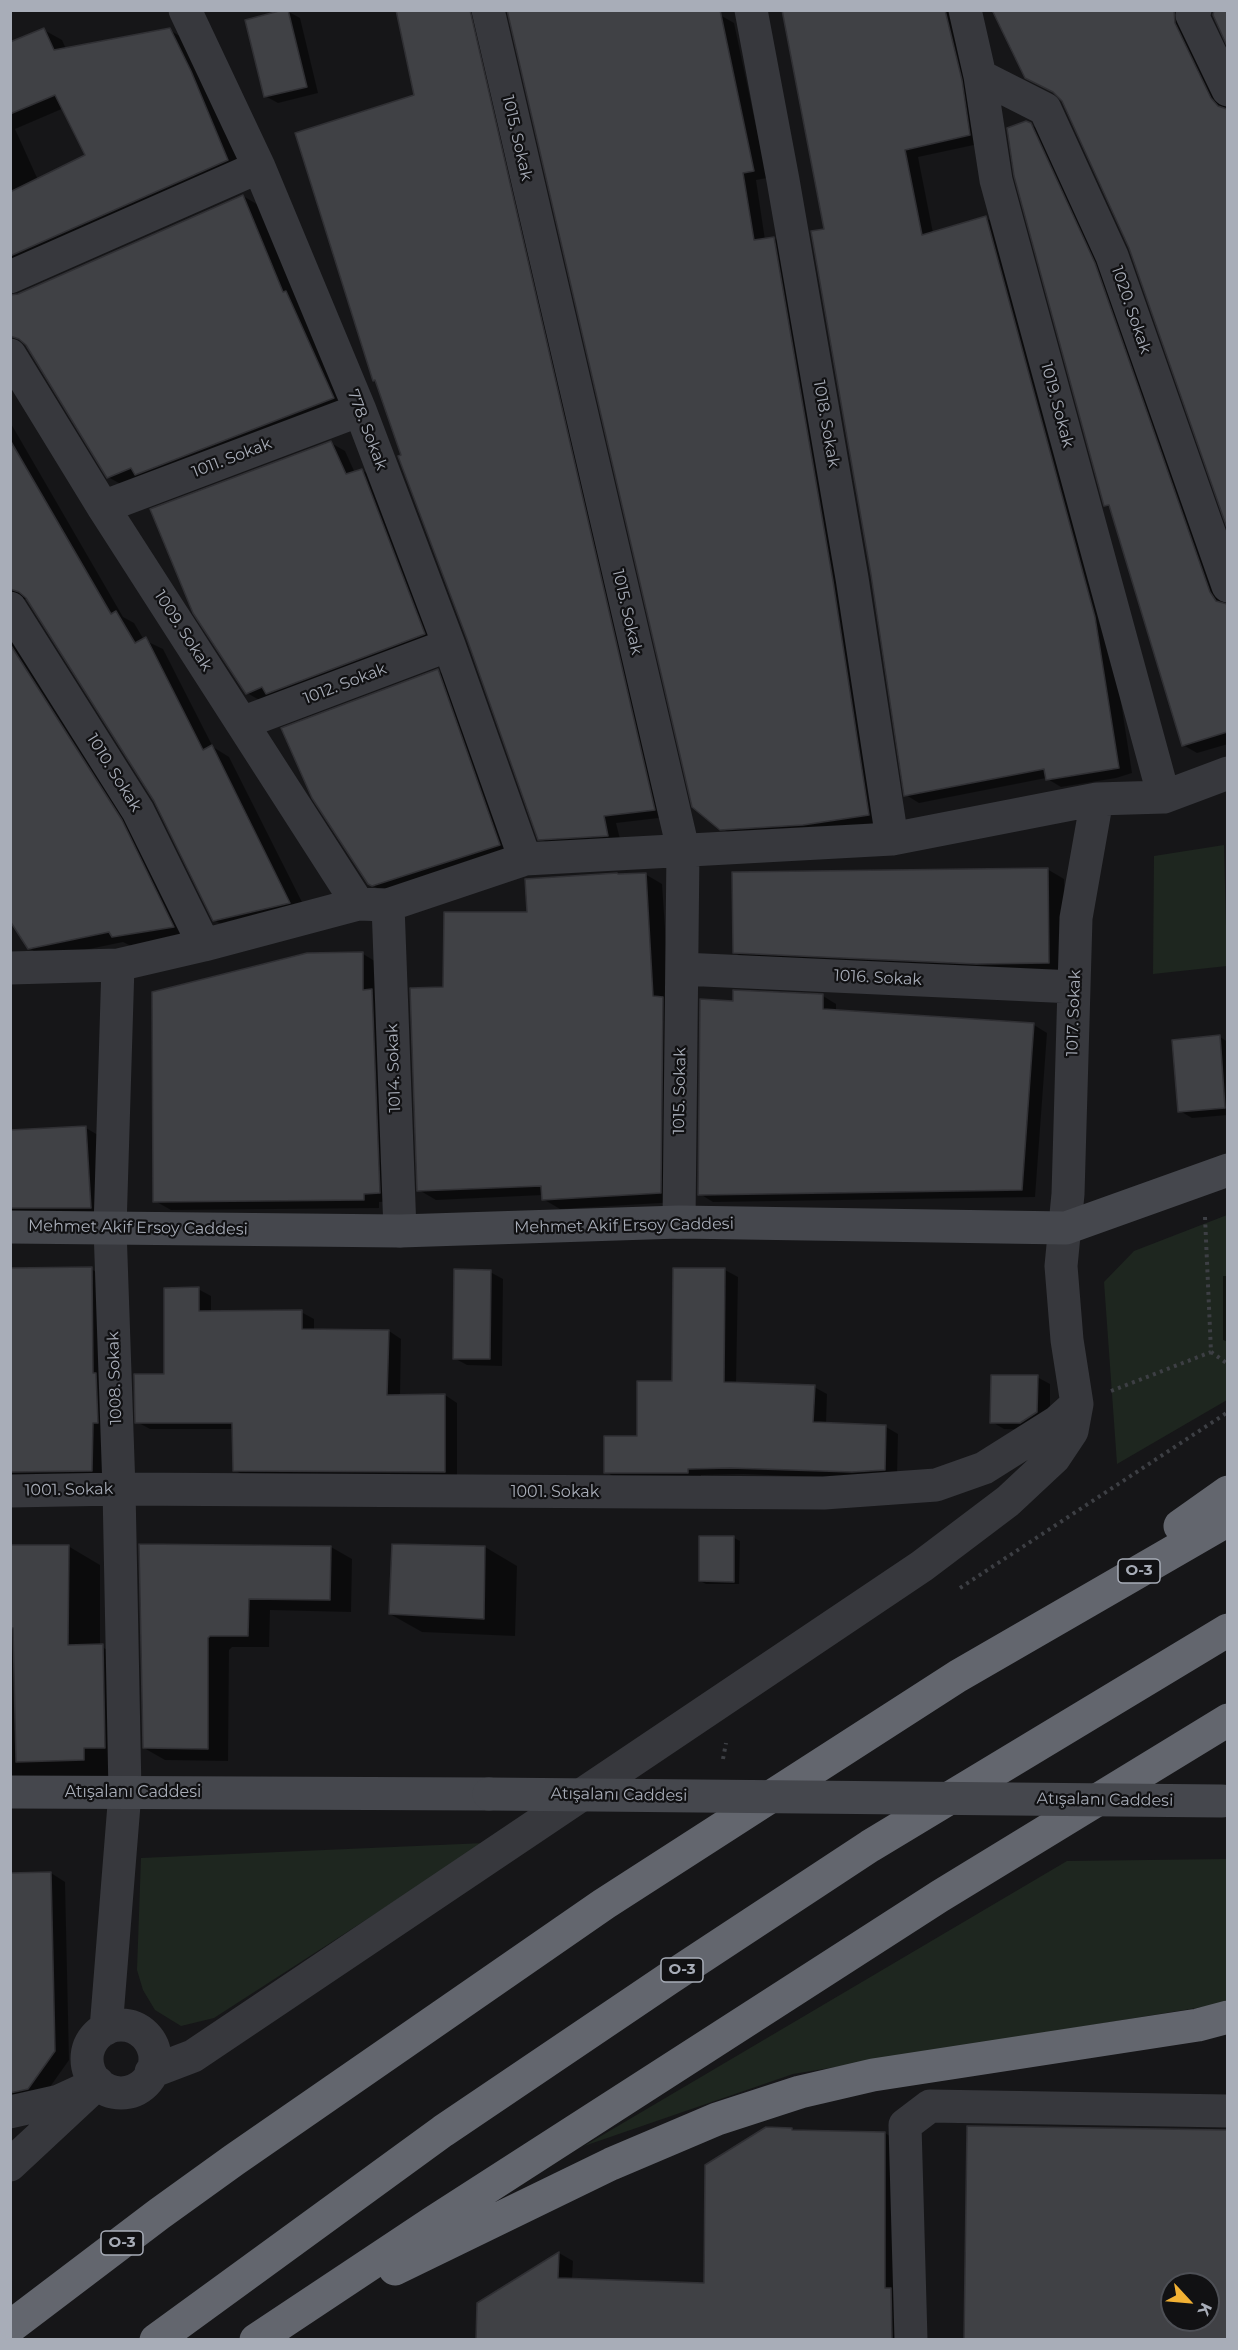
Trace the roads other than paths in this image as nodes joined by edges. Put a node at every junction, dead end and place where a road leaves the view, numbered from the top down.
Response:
1 (185, 10) edge
2 (488, 10) edge
3 (751, 10) edge
4 (965, 10) edge
5 (1195, 10) edge
6 (980, 76) junction
7 (1227, 90) edge
8 (259, 167) junction
9 (10, 277) edge
10 (10, 355) edge
11 (360, 410) junction
12 (103, 507) junction
13 (1227, 586) edge
14 (10, 608) edge
15 (449, 645) junction
16 (242, 723) junction
17 (1227, 773) edge
18 (1164, 797) junction
19 (1097, 799) junction
20 (892, 839) junction
21 (682, 849) junction
22 (525, 859) junction
23 (373, 904) junction
24 (204, 945) junction
25 (118, 965) junction
26 (10, 968) edge
27 (682, 969) junction
28 (1074, 987) junction
29 (1215, 1174) edge
30 (679, 1222) junction
31 (10, 1227) edge
32 (110, 1228) junction
33 (1066, 1228) junction
34 (400, 1231) junction
35 (1077, 1404) junction
36 (119, 1490) junction
37 (10, 1491) edge
38 (1227, 1492) edge
39 (1227, 1520) edge
40 (1050, 1622) junction
41 (1227, 1630) edge
42 (1227, 1720) edge
43 (10, 1792) edge
44 (125, 1792) junction
45 (1225, 1801) edge
46 (1227, 2017) edge
47 (106, 2029) junction
48 (151, 2072) junction
49 (98, 2084) junction
50 (1227, 2111) edge
51 (10, 2112) edge
52 (10, 2165) edge
53 (10, 2327) edge
54 (156, 2340) edge
55 (257, 2340) edge
56 (911, 2340) edge

1 - 8 street, 778. Sokak
2 - 21 street, 1015. Sokak
3 - 20 street, 1018. Sokak
4 - 6 street, 1019. Sokak
5 - 7 street
6 - 13 street, 1020. Sokak
6 - 18 street, 1019. Sokak
8 - 9 street
8 - 11 street, 778. Sokak
10 - 12 street, 1009. Sokak
11 - 12 street, 1011. Sokak
11 - 15 street, 778. Sokak
12 - 16 street, 1009. Sokak
14 - 24 street, 1010. Sokak
15 - 16 street, 1012. Sokak
15 - 22 street, 778. Sokak
16 - 23 street, 1009. Sokak
17 - 18 street
18 - 19 street
19 - 20 street
19 - 28 street, 1017. Sokak
20 - 21 street
21 - 22 street
21 - 27 street, 1015. Sokak
22 - 23 street
23 - 24 street
23 - 34 street, 1014. Sokak
24 - 25 street
25 - 26 street
25 - 32 street, 1008. Sokak
27 - 28 street, 1016. Sokak
27 - 30 street, 1015. Sokak
28 - 33 street, 1017. Sokak
29 - 33 main road, Mehmet Akif Ersoy Caddesi
30 - 33 main road, Mehmet Akif Ersoy Caddesi
30 - 34 main road, Mehmet Akif Ersoy Caddesi
31 - 32 main road, Mehmet Akif Ersoy Caddesi
32 - 34 main road, Mehmet Akif Ersoy Caddesi
32 - 36 street, 1008. Sokak
33 - 35 street, 1017. Sokak
35 - 36 street, 1001. Sokak
35 - 48 street
36 - 37 street, 1001. Sokak
36 - 44 street, 1008. Sokak
38 - 40 highway
39 - 40 highway, O-3
40 - 53 highway, O-3
41 - 54 highway, O-3
42 - 55 highway
43 - 44 main road, Atışalanı Caddesi
44 - 45 main road, Atışalanı Caddesi, bridge
44 - 47 street, 1008. Sokak
46 - 55 highway
47 - 48 street
47 - 49 street
48 - 49 street
49 - 51 street
49 - 52 street
50 - 56 street

